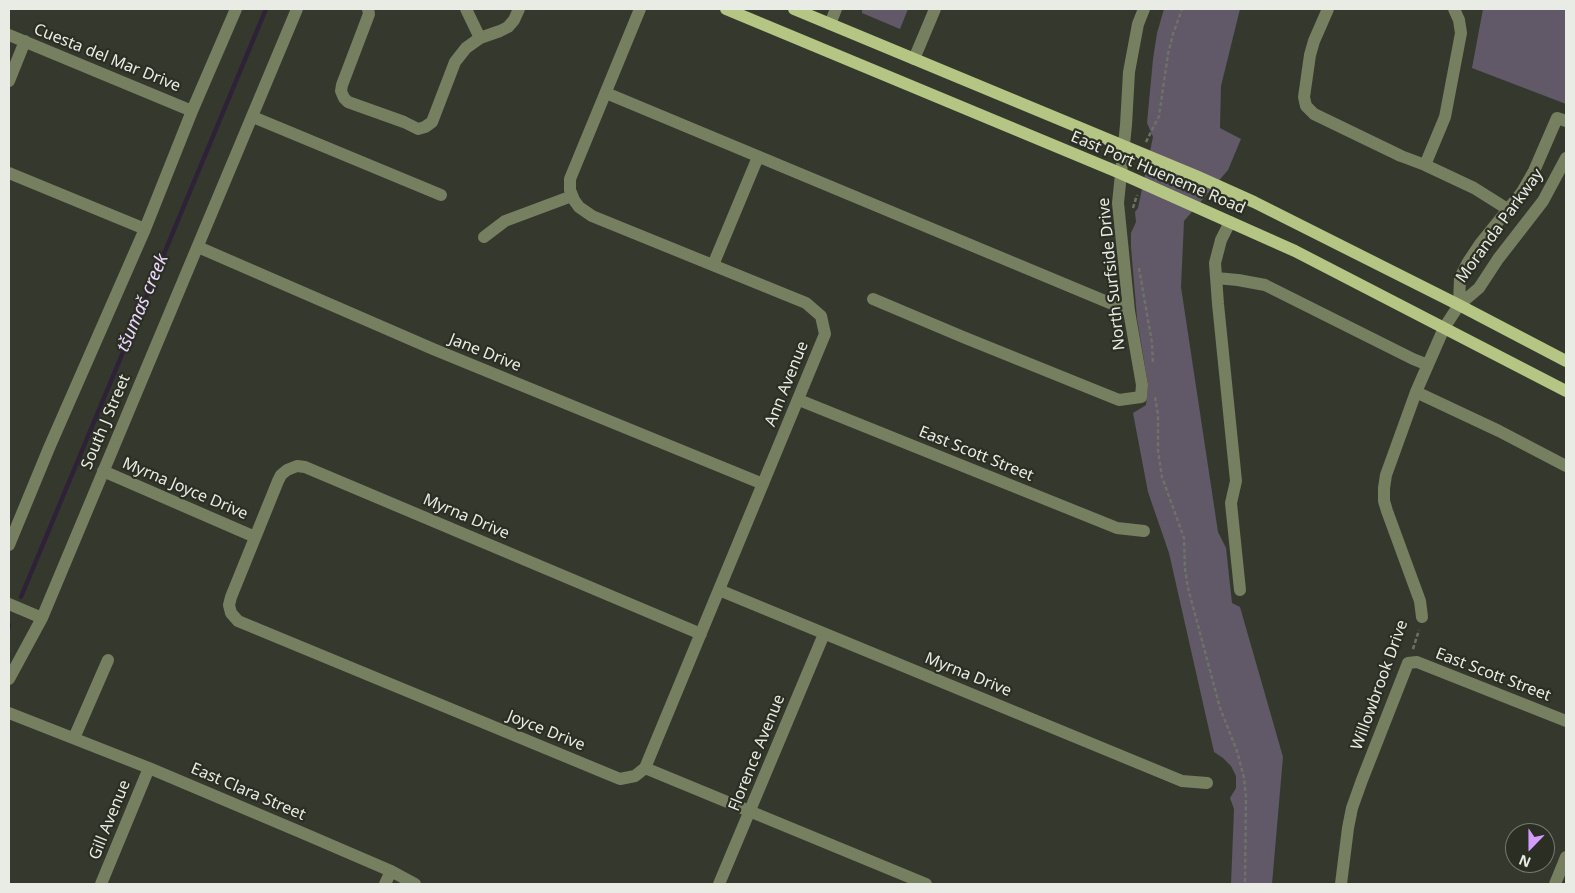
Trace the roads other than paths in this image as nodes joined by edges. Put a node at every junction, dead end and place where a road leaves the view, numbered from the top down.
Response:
1 (236, 9) edge
2 (297, 9) edge
3 (368, 9) edge
4 (466, 9) edge
5 (519, 9) edge
6 (640, 9) edge
7 (726, 9) edge
8 (794, 9) edge
9 (836, 9) edge
10 (934, 9) edge
11 (1144, 9) edge
12 (1328, 9) edge
13 (1454, 9) edge
14 (830, 24) junction
15 (9, 35) edge
16 (480, 38) junction
17 (25, 42) junction
18 (914, 59) junction
19 (9, 81) edge
20 (606, 93) junction
21 (192, 111) junction
22 (253, 117) junction
23 (1562, 119) edge
24 (1123, 147) junction
25 (758, 157) junction
26 (1566, 158) edge
27 (1425, 165) junction
28 (9, 173) edge
29 (1120, 173) junction
30 (441, 195) dead end
31 (572, 196) junction
32 (1509, 210) junction
33 (1230, 222) junction
34 (144, 229) junction
35 (484, 237) dead end
36 (198, 247) junction
37 (712, 265) junction
38 (1216, 278) junction
39 (873, 299) dead end
40 (1459, 305) junction
41 (1129, 311) junction
42 (1444, 328) junction
43 (1566, 361) edge
44 (1428, 365) junction
45 (1566, 391) edge
46 (1416, 392) junction
47 (799, 400) junction
48 (1566, 466) edge
49 (103, 471) junction
50 (763, 484) junction
51 (1144, 531) dead end
52 (255, 536) junction
53 (9, 546) edge
54 (719, 590) junction
55 (1240, 590) dead end
56 (9, 604) edge
57 (1422, 616) road end
58 (42, 618) junction
59 (700, 634) junction
60 (824, 634) junction
61 (108, 660) dead end
62 (1408, 663) joint
63 (9, 680) edge
64 (9, 713) edge
65 (1566, 721) edge
66 (70, 737) junction
67 (149, 768) junction
68 (645, 768) junction
69 (1207, 783) dead end
70 (750, 811) junction
71 (1566, 857) edge
72 (391, 871) junction
73 (101, 884) edge
74 (385, 884) edge
75 (415, 884) edge
76 (720, 884) edge
77 (926, 884) edge
78 (1341, 884) edge
79 (1555, 884) edge

1 - 21 street
2 - 22 street, South J Street
3 - 16 street
4 - 16 street
5 - 16 street
6 - 20 street
7 - 29 main road, East Port Hueneme Road
8 - 14 main road, East Port Hueneme Road
9 - 14 street
10 - 18 street
11 - 24 street, North Surfside Drive
12 - 27 street
13 - 27 street
14 - 18 main road, East Port Hueneme Road
15 - 17 street, Cuesta del Mar Drive
17 - 19 street
17 - 21 street, Cuesta del Mar Drive
18 - 24 main road, East Port Hueneme Road
20 - 25 street
20 - 31 street
21 - 34 street
22 - 30 street
22 - 36 street, South J Street
23 - 32 street, Moranda Parkway
24 - 29 street, North Surfside Drive
24 - 40 main road, East Port Hueneme Road
25 - 37 street
25 - 41 street
26 - 40 street, Moranda Parkway
27 - 32 street
28 - 34 street
29 - 33 main road, East Port Hueneme Road
29 - 41 street, North Surfside Drive
31 - 35 street
31 - 37 street, Ann Avenue
32 - 40 street, Moranda Parkway
33 - 38 street
33 - 42 main road, East Port Hueneme Road
34 - 53 street
36 - 49 street, South J Street
36 - 50 street, Jane Drive
37 - 47 street, Ann Avenue
38 - 44 street
38 - 55 street
39 - 41 street, North Surfside Drive
40 - 42 street, Willowbrook Drive
40 - 43 main road, East Port Hueneme Road
42 - 44 street, Willowbrook Drive
42 - 45 main road, East Port Hueneme Road
44 - 46 street, Willowbrook Drive
46 - 48 street
46 - 57 street, Willowbrook Drive
47 - 50 street, Ann Avenue
47 - 51 street, East Scott Street
49 - 52 street, Myrna Joyce Drive
49 - 58 street, South J Street
50 - 54 street, Ann Avenue
52 - 59 street, Myrna Drive
52 - 68 street, Joyce Drive
54 - 59 street, Ann Avenue
54 - 60 street, Myrna Drive
56 - 58 street
58 - 63 street, South J Street
59 - 68 street, Ann Avenue
60 - 69 street, Myrna Drive
60 - 70 street, Florence Avenue
61 - 66 street
62 - 65 street, East Scott Street
62 - 78 street, Willowbrook Drive
64 - 66 street, East Clara Street
66 - 67 street, East Clara Street
67 - 72 street, East Clara Street
67 - 73 street, Gill Avenue
68 - 70 street
70 - 76 street, Florence Avenue
70 - 77 street
71 - 79 street
72 - 74 street
72 - 75 street, East Clara Street

